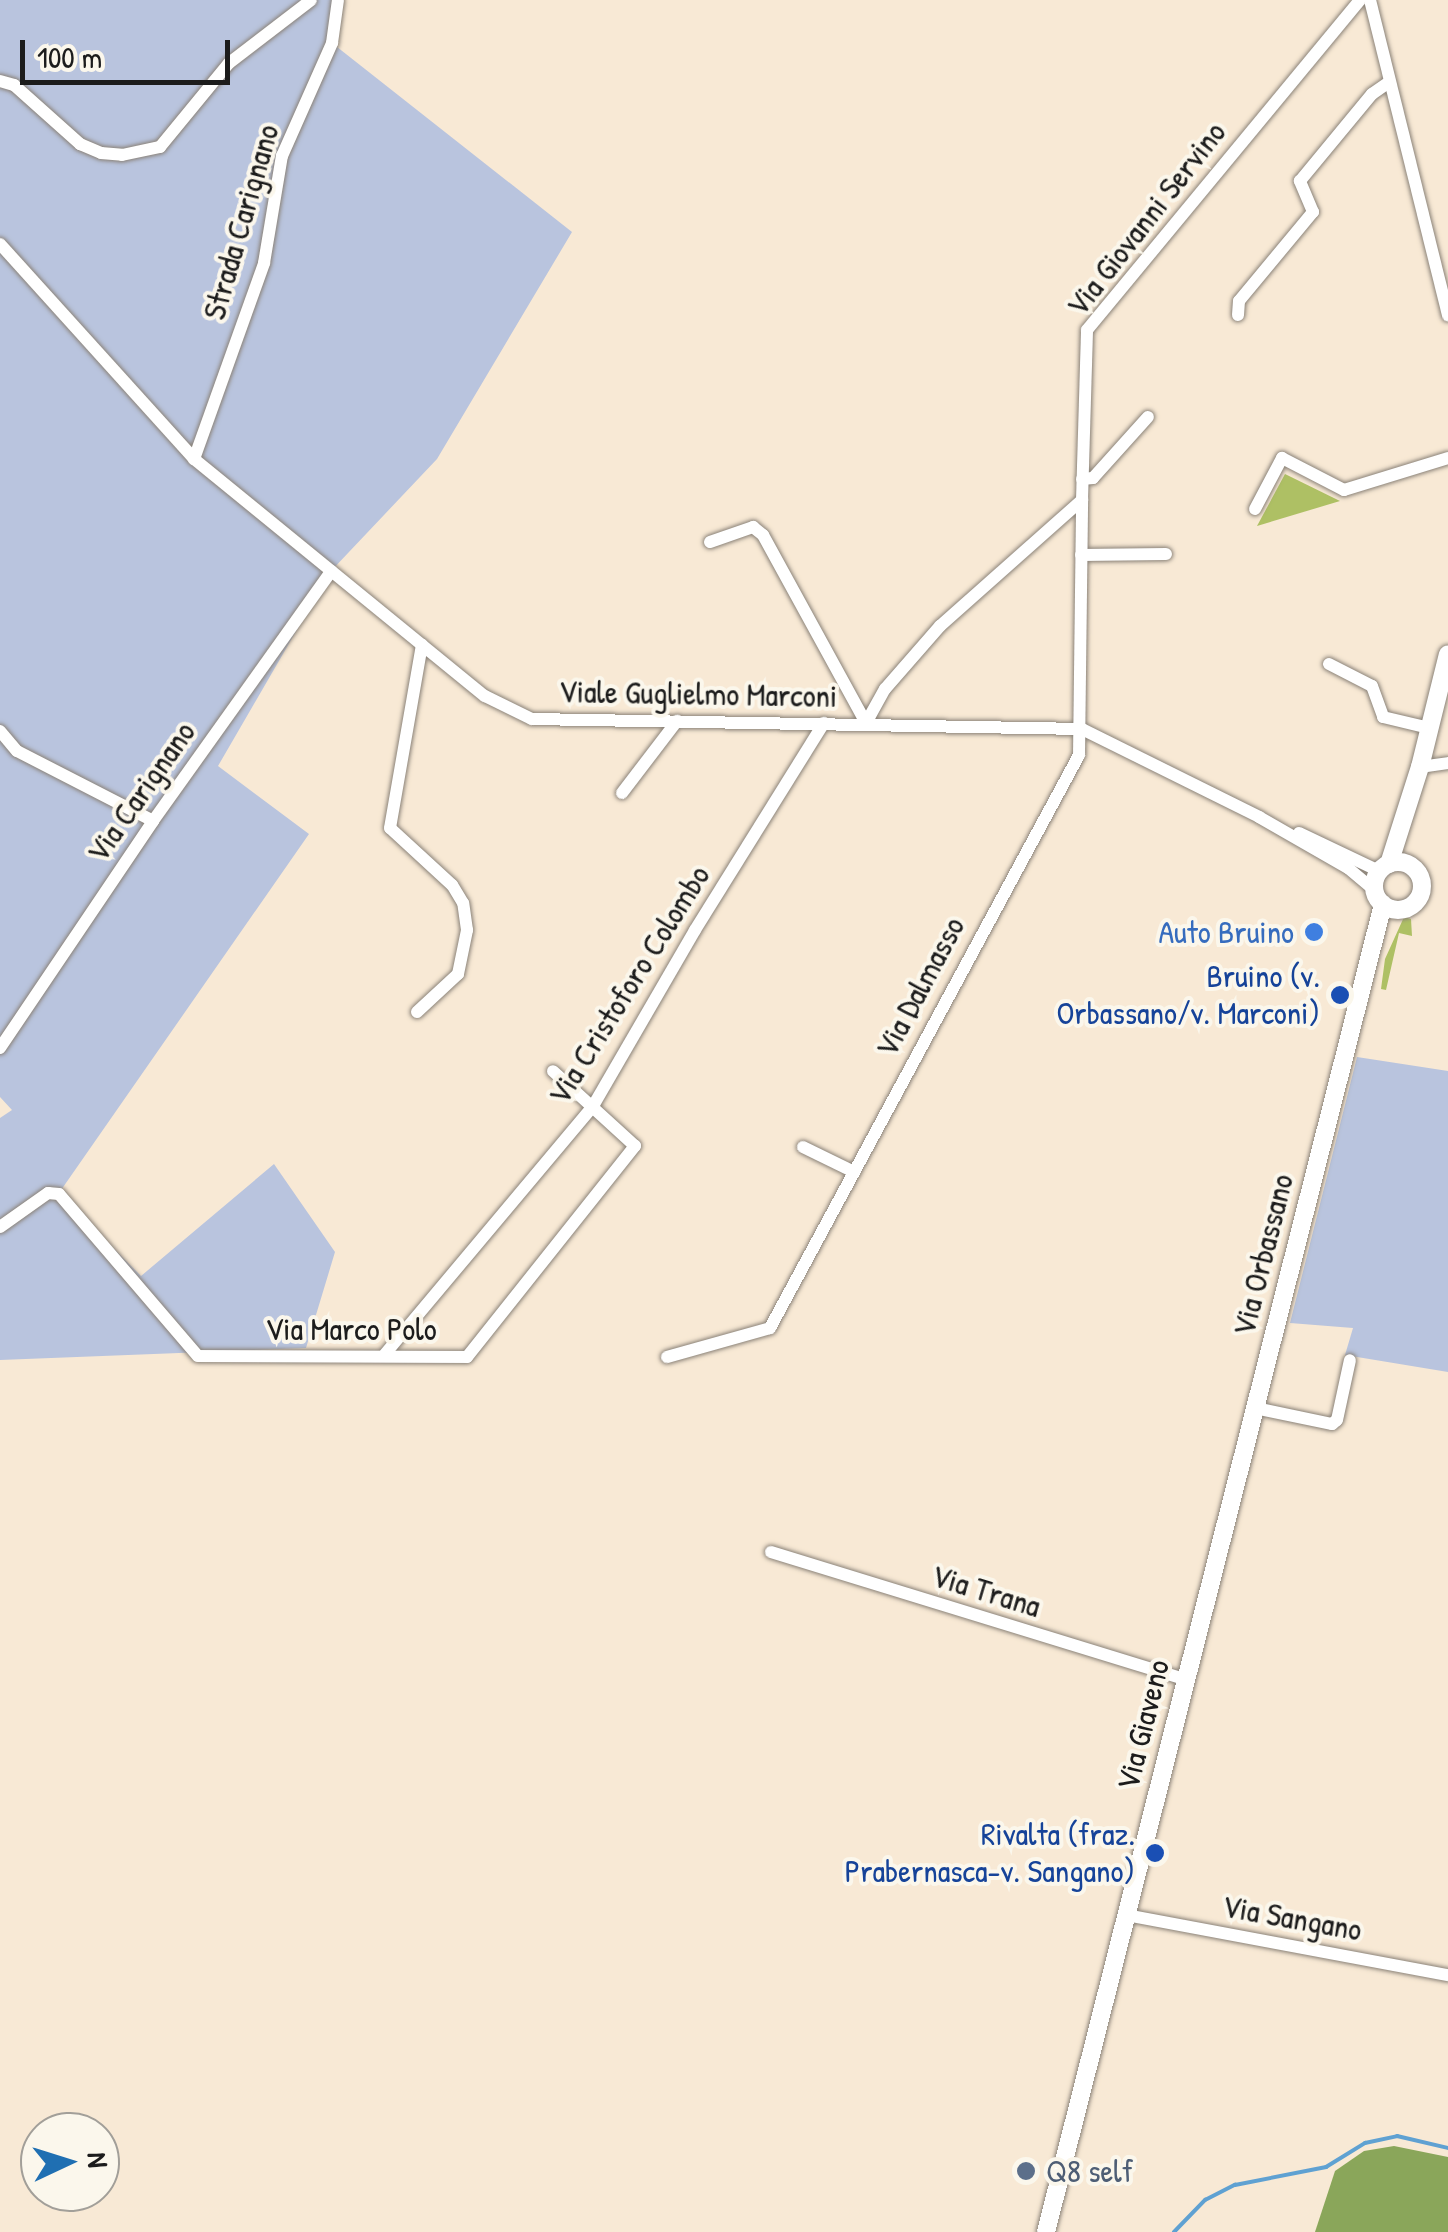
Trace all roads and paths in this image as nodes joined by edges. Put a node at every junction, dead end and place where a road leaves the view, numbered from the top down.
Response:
1 (312, 0) edge
2 (338, 0) edge
3 (1360, 0) edge
4 (1370, 0) edge
5 (0, 81) edge
6 (1388, 83) junction
7 (0, 244) edge
8 (1238, 316) dead end
9 (1448, 316) edge
10 (1148, 417) dead end
11 (1448, 458) edge
12 (194, 459) junction
13 (1082, 479) junction
14 (1082, 500) junction
15 (1256, 510) dead end
16 (710, 542) dead end
17 (1081, 554) junction
18 (1166, 554) dead end
19 (331, 571) junction
20 (422, 645) junction
21 (1448, 654) edge
22 (1329, 664) dead end
23 (677, 721) junction
24 (824, 722) junction
25 (866, 723) junction
26 (1428, 728) junction
27 (1082, 729) junction
28 (0, 731) edge
29 (1448, 763) edge
30 (1420, 767) junction
31 (622, 793) dead end
32 (1259, 817) junction
33 (153, 821) junction
34 (1412, 866) junction
35 (1384, 867) junction
36 (1385, 902) junction
37 (417, 1012) dead end
38 (0, 1048) edge
39 (554, 1072) dead end
40 (593, 1106) junction
41 (803, 1148) dead end
42 (854, 1172) junction
43 (0, 1227) edge
44 (385, 1354) junction
45 (667, 1356) dead end
46 (1350, 1360) dead end
47 (1255, 1408) junction
48 (772, 1552) dead end
49 (1185, 1679) junction
50 (1126, 1915) junction
51 (1448, 1975) edge
52 (1046, 2232) edge

1 - 5 street
2 - 12 street, Strada Carignano
3 - 13 street, Via Giovanni Servino
4 - 6 street
6 - 8 street
6 - 9 street
7 - 12 street, Viale Guglielmo Marconi
10 - 13 street
11 - 15 street
12 - 19 street, Viale Guglielmo Marconi
13 - 14 street, Via Giovanni Servino
14 - 17 street, Via Dalmasso
14 - 25 street
16 - 25 street
17 - 18 street
17 - 27 street, Via Dalmasso
19 - 20 street, Viale Guglielmo Marconi
19 - 33 street, Via Carignano
20 - 23 street, Viale Guglielmo Marconi
20 - 37 street
21 - 26 main road, Via Orbassano
22 - 26 street
23 - 24 street, Viale Guglielmo Marconi
23 - 31 street
24 - 25 street, Viale Guglielmo Marconi
24 - 40 street, Via Cristoforo Colombo
25 - 27 street, Viale Guglielmo Marconi
26 - 30 main road, Via Orbassano
27 - 32 street, Viale Guglielmo Marconi
27 - 42 street, Via Dalmasso
28 - 33 street
29 - 30 street
30 - 34 main road, Via Orbassano
30 - 35 main road, Via Orbassano
32 - 35 street, Viale Guglielmo Marconi
32 - 36 street, Viale Guglielmo Marconi
33 - 38 street, Via Carignano
34 - 35 main road
34 - 36 main road, Via Orbassano
35 - 36 main road, Via Orbassano
36 - 47 main road, Via Orbassano
39 - 40 street, Via Marco Polo
40 - 44 street, Via Cristoforo Colombo
40 - 44 street, Via Marco Polo
41 - 42 street
42 - 45 street, Via Dalmasso
43 - 44 street, Via Marco Polo
46 - 47 street
47 - 49 main road, Via Giaveno
48 - 49 street, Via Trana
49 - 50 main road, Via Giaveno
50 - 51 street, Via Sangano
50 - 52 main road, Via Giaveno

